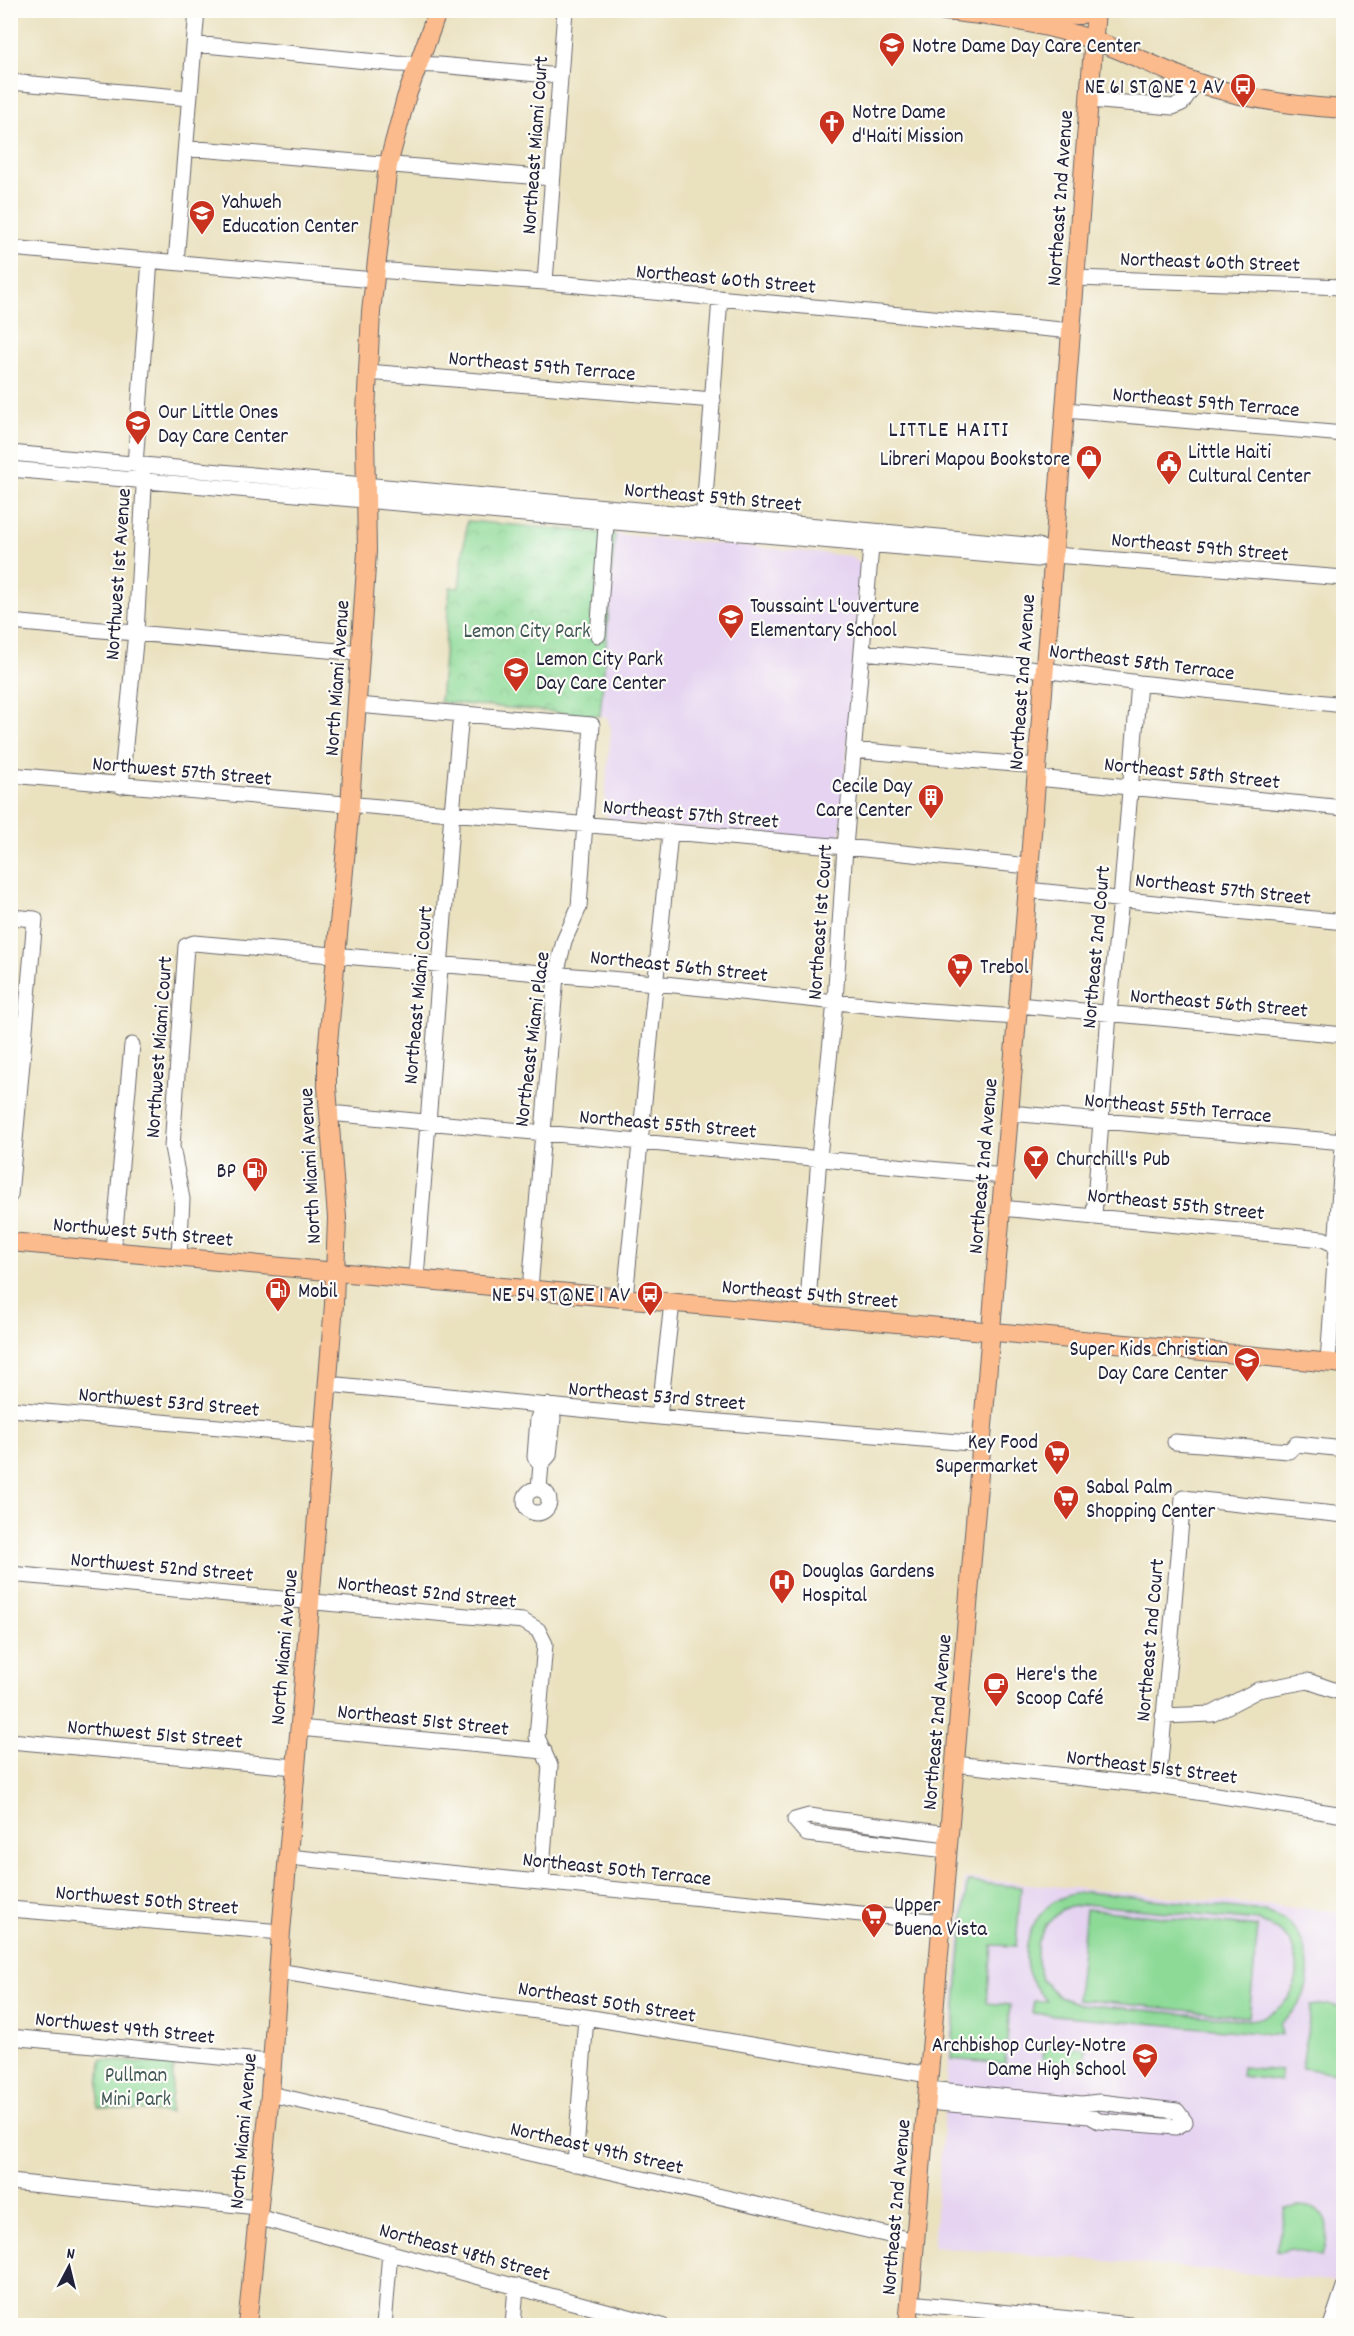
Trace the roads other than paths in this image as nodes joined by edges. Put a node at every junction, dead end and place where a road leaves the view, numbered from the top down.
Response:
1 (198, 10) edge
2 (438, 10) edge
3 (565, 10) edge
4 (936, 10) edge
5 (1095, 10) edge
6 (987, 16) junction
7 (1093, 40) junction
8 (195, 44) junction
9 (419, 65) junction
10 (560, 76) junction
11 (10, 82) edge
12 (1196, 82) junction
13 (189, 98) junction
14 (1089, 100) junction
15 (1344, 109) edge
16 (186, 148) junction
17 (388, 165) junction
18 (552, 178) junction
19 (10, 248) edge
20 (150, 260) junction
21 (176, 262) junction
22 (375, 275) junction
23 (1076, 278) junction
24 (545, 282) junction
25 (1344, 287) edge
26 (720, 298) junction
27 (1072, 331) junction
28 (367, 372) junction
29 (713, 400) junction
30 (1065, 410) junction
31 (1344, 434) edge
32 (10, 453) edge
33 (135, 465) junction
34 (10, 469) edge
35 (145, 480) junction
36 (366, 493) junction
37 (607, 514) junction
38 (703, 523) junction
39 (872, 538) junction
40 (1054, 555) junction
41 (1344, 578) edge
42 (10, 622) edge
43 (136, 632) junction
44 (598, 635) dead end
45 (863, 652) junction
46 (361, 653) junction
47 (1044, 670) junction
48 (1139, 683) junction
49 (357, 705) junction
50 (1344, 705) edge
51 (461, 714) junction
52 (854, 750) junction
53 (1037, 772) junction
54 (10, 775) edge
55 (121, 786) junction
56 (1129, 787) junction
57 (350, 805) junction
58 (1344, 808) edge
59 (452, 813) junction
60 (584, 825) junction
61 (670, 833) junction
62 (845, 847) junction
63 (1029, 866) junction
64 (1028, 890) junction
65 (1121, 899) junction
66 (10, 917) edge
67 (1344, 922) edge
68 (186, 946) joint
69 (336, 956) junction
70 (441, 965) junction
71 (556, 975) junction
72 (655, 983) junction
73 (835, 1002) junction
74 (1018, 1011) junction
75 (1109, 1013) junction
76 (1344, 1035) edge
77 (132, 1045) dead end
78 (329, 1113) junction
79 (1009, 1113) junction
80 (427, 1122) junction
81 (1102, 1122) junction
82 (541, 1133) junction
83 (1343, 1139) edge
84 (641, 1141) junction
85 (819, 1157) junction
86 (1004, 1176) junction
87 (10, 1196) edge
88 (1001, 1208) junction
89 (1094, 1215) junction
90 (10, 1242) edge
91 (1339, 1248) edge
92 (113, 1251) junction
93 (179, 1257) junction
94 (272, 1265) joint
95 (336, 1271) junction
96 (416, 1278) junction
97 (530, 1289) junction
98 (625, 1298) junction
99 (672, 1303) junction
100 (807, 1316) junction
101 (991, 1332) junction
102 (1336, 1363) edge
103 (328, 1384) junction
104 (547, 1405) junction
105 (10, 1409) edge
106 (659, 1417) junction
107 (324, 1436) junction
108 (1175, 1442) dead end
109 (982, 1444) junction
110 (1344, 1449) edge
111 (539, 1488) dead end
112 (1344, 1515) edge
113 (10, 1574) edge
114 (309, 1601) junction
115 (1344, 1696) edge
116 (1163, 1716) junction
117 (299, 1728) junction
118 (10, 1742) edge
119 (544, 1751) junction
120 (955, 1764) junction
121 (296, 1767) junction
122 (1158, 1786) junction
123 (1344, 1815) edge
124 (834, 1820) junction
125 (832, 1837) junction
126 (948, 1842) junction
127 (288, 1857) junction
128 (541, 1881) junction
129 (10, 1909) edge
130 (942, 1922) junction
131 (281, 1932) junction
132 (277, 1971) junction
133 (586, 2017) junction
134 (10, 2037) edge
135 (270, 2062) junction
136 (928, 2089) junction
137 (270, 2094) junction
138 (575, 2164) junction
139 (10, 2182) edge
140 (257, 2212) junction
141 (915, 2241) junction
142 (390, 2252) junction
143 (516, 2286) junction
144 (1344, 2287) edge
145 (910, 2303) junction
146 (645, 2323) edge
147 (246, 2325) edge
148 (384, 2325) edge
149 (513, 2325) edge
150 (662, 2325) edge
151 (908, 2325) edge
152 (1141, 2325) edge
153 (1331, 2325) edge

1 - 8 street
2 - 9 main road, North Miami Avenue
3 - 10 street, Northeast Miami Court
4 - 6 main road
5 - 6 main road
5 - 7 main road, Northeast 2nd Avenue
6 - 7 main road
7 - 12 main road
7 - 14 main road, Northeast 2nd Avenue
8 - 9 street
8 - 13 street
9 - 10 street
9 - 17 main road, North Miami Avenue
10 - 18 street, Northeast Miami Court
11 - 13 street
12 - 14 street
12 - 15 main road
13 - 16 street
14 - 23 main road, Northeast 2nd Avenue
16 - 17 street
16 - 21 street
17 - 18 street
17 - 22 main road, North Miami Avenue
18 - 24 street, Northeast Miami Court
19 - 20 street, Northeast 60th Street
20 - 21 street, Northeast 60th Street
20 - 33 street, Northwest 1st Avenue
21 - 22 street, Northeast 60th Street
22 - 24 street, Northeast 60th Street
22 - 28 main road, North Miami Avenue
23 - 25 street, Northeast 60th Street
23 - 27 main road, Northeast 2nd Avenue
24 - 26 street, Northeast 60th Street
26 - 27 street, Northeast 60th Street
26 - 29 street
27 - 30 main road, Northeast 2nd Avenue
28 - 29 street, Northeast 59th Terrace
28 - 36 main road, North Miami Avenue
29 - 38 street
30 - 31 street, Northeast 59th Terrace
30 - 40 main road, Northeast 2nd Avenue
32 - 33 street
33 - 35 street, Northwest 1st Avenue
33 - 36 street
34 - 35 street
35 - 36 street
35 - 43 street, Northwest 1st Avenue
36 - 37 street, Northeast 59th Street
36 - 46 main road, North Miami Avenue
37 - 38 street, Northeast 59th Street
37 - 44 street
38 - 39 street, Northeast 59th Street
39 - 40 street, Northeast 59th Street
39 - 45 street, Northeast 1st Court
40 - 41 street, Northeast 59th Street
40 - 47 main road, Northeast 2nd Avenue
42 - 43 street
43 - 46 street
43 - 55 street, Northwest 1st Avenue
45 - 47 street, Northeast 58th Terrace
45 - 52 street, Northeast 1st Court
46 - 49 main road, North Miami Avenue
47 - 48 street, Northeast 58th Terrace
47 - 53 main road, Northeast 2nd Avenue
48 - 50 street, Northeast 58th Terrace
48 - 56 street, Northeast 2nd Court
49 - 51 street
49 - 57 main road, North Miami Avenue
51 - 59 street, Northeast Miami Court
51 - 60 street, Northeast Miami Place
52 - 53 street, Northeast 58th Street
52 - 62 street, Northeast 1st Court
53 - 56 street, Northeast 58th Street
53 - 63 main road, Northeast 2nd Avenue
54 - 55 street, Northwest 57th Street
55 - 57 street, Northwest 57th Street
56 - 58 street, Northeast 58th Street
56 - 65 street, Northeast 2nd Court
57 - 59 street, Northeast 57th Street
57 - 69 main road, North Miami Avenue
59 - 60 street, Northeast 57th Street
59 - 70 street, Northeast Miami Court
60 - 61 street, Northeast 57th Street
60 - 71 street, Northeast Miami Place
61 - 62 street, Northeast 57th Street
61 - 72 street
62 - 63 street, Northeast 57th Street
62 - 73 street, Northeast 1st Court
63 - 64 main road, Northeast 2nd Avenue
64 - 65 street, Northeast 57th Street
64 - 74 main road, Northeast 2nd Avenue
65 - 67 street, Northeast 57th Street
65 - 75 street, Northeast 2nd Court
66 - 87 street
68 - 69 street, Northeast 56th Street
68 - 93 street, Northwest Miami Court
69 - 70 street, Northeast 56th Street
69 - 78 main road, North Miami Avenue
70 - 71 street, Northeast 56th Street
70 - 80 street, Northeast Miami Court
71 - 72 street, Northeast 56th Street
71 - 82 street, Northeast Miami Place
72 - 73 street, Northeast 56th Street
72 - 84 street
73 - 74 street, Northeast 56th Street
73 - 85 street, Northeast 1st Court
74 - 75 street, Northeast 56th Street
74 - 79 main road, Northeast 2nd Avenue
75 - 76 street, Northeast 56th Street
75 - 81 street, Northeast 2nd Court
77 - 92 street
78 - 80 street, Northeast 55th Street
78 - 95 main road, North Miami Avenue
79 - 81 street, Northeast 55th Terrace
79 - 86 main road, Northeast 2nd Avenue
80 - 82 street, Northeast 55th Street
80 - 96 street, Northeast Miami Court
81 - 83 street, Northeast 55th Terrace
81 - 89 street, Northeast 2nd Court
82 - 84 street, Northeast 55th Street
82 - 97 street, Northeast Miami Place
83 - 91 street
84 - 85 street, Northeast 55th Street
84 - 98 street
85 - 86 street, Northeast 55th Street
85 - 100 street, Northeast 1st Court
86 - 88 main road, Northeast 2nd Avenue
88 - 89 street, Northeast 55th Street
88 - 101 main road, Northeast 2nd Avenue
89 - 91 street, Northeast 55th Street
90 - 92 main road, Northwest 54th Street
91 - 102 street
92 - 93 main road, Northwest 54th Street
93 - 94 main road, Northwest 54th Street
94 - 95 main road, Northeast 54th Street
95 - 96 main road, Northeast 54th Street
95 - 103 main road, North Miami Avenue
96 - 97 main road, Northeast 54th Street
97 - 98 main road, Northeast 54th Street
98 - 99 main road, Northeast 54th Street
99 - 100 main road, Northeast 54th Street
99 - 106 street
100 - 101 main road, Northeast 54th Street
101 - 102 main road, Northeast 54th Street
101 - 109 main road, Northeast 2nd Avenue
103 - 104 street, Northeast 53rd Street
103 - 107 main road, North Miami Avenue
104 - 106 street, Northeast 53rd Street
104 - 111 street
105 - 107 street, Northwest 53rd Street
106 - 109 street, Northeast 53rd Street
107 - 114 main road, North Miami Avenue
108 - 110 street
109 - 120 main road, Northeast 2nd Avenue
112 - 116 street, Northeast 2nd Court
113 - 114 street, Northwest 52nd Street
114 - 117 main road, North Miami Avenue
114 - 119 street, Northeast 52nd Street
115 - 116 street
116 - 122 street, Northeast 2nd Court
117 - 119 street, Northeast 51st Street
117 - 121 main road, North Miami Avenue
118 - 121 street, Northwest 51st Street
119 - 128 street
120 - 122 street, Northeast 51st Street
120 - 126 main road, Northeast 2nd Avenue
121 - 127 main road, North Miami Avenue
122 - 123 street, Northeast 51st Street
124 - 125 street
124 - 125 street
124 - 126 street
125 - 126 street
126 - 130 main road, Northeast 2nd Avenue
127 - 128 street, Northeast 50th Terrace
127 - 131 main road, North Miami Avenue
128 - 130 street, Northeast 50th Terrace
129 - 131 street, Northwest 50th Street
130 - 136 main road, Northeast 2nd Avenue
131 - 132 main road, North Miami Avenue
132 - 133 street, Northeast 50th Street
132 - 135 main road, North Miami Avenue
133 - 136 street, Northeast 50th Street
133 - 138 street
134 - 135 street, Northwest 49th Street
135 - 137 main road, North Miami Avenue
136 - 136 street, Northeast 50th Street
136 - 141 main road, Northeast 2nd Avenue
137 - 138 street, Northeast 49th Street
137 - 140 main road, North Miami Avenue
138 - 141 street, Northeast 49th Street
139 - 140 street, Northeast 48th Street
140 - 142 street, Northeast 48th Street
140 - 147 main road, North Miami Avenue
141 - 145 main road, Northeast 2nd Avenue
142 - 143 street, Northeast 48th Street
142 - 148 street
143 - 146 street, Northeast 48th Street
143 - 149 street
144 - 153 street
145 - 151 main road, Northeast 2nd Avenue
145 - 152 street
146 - 150 street, Northeast 48th Street

